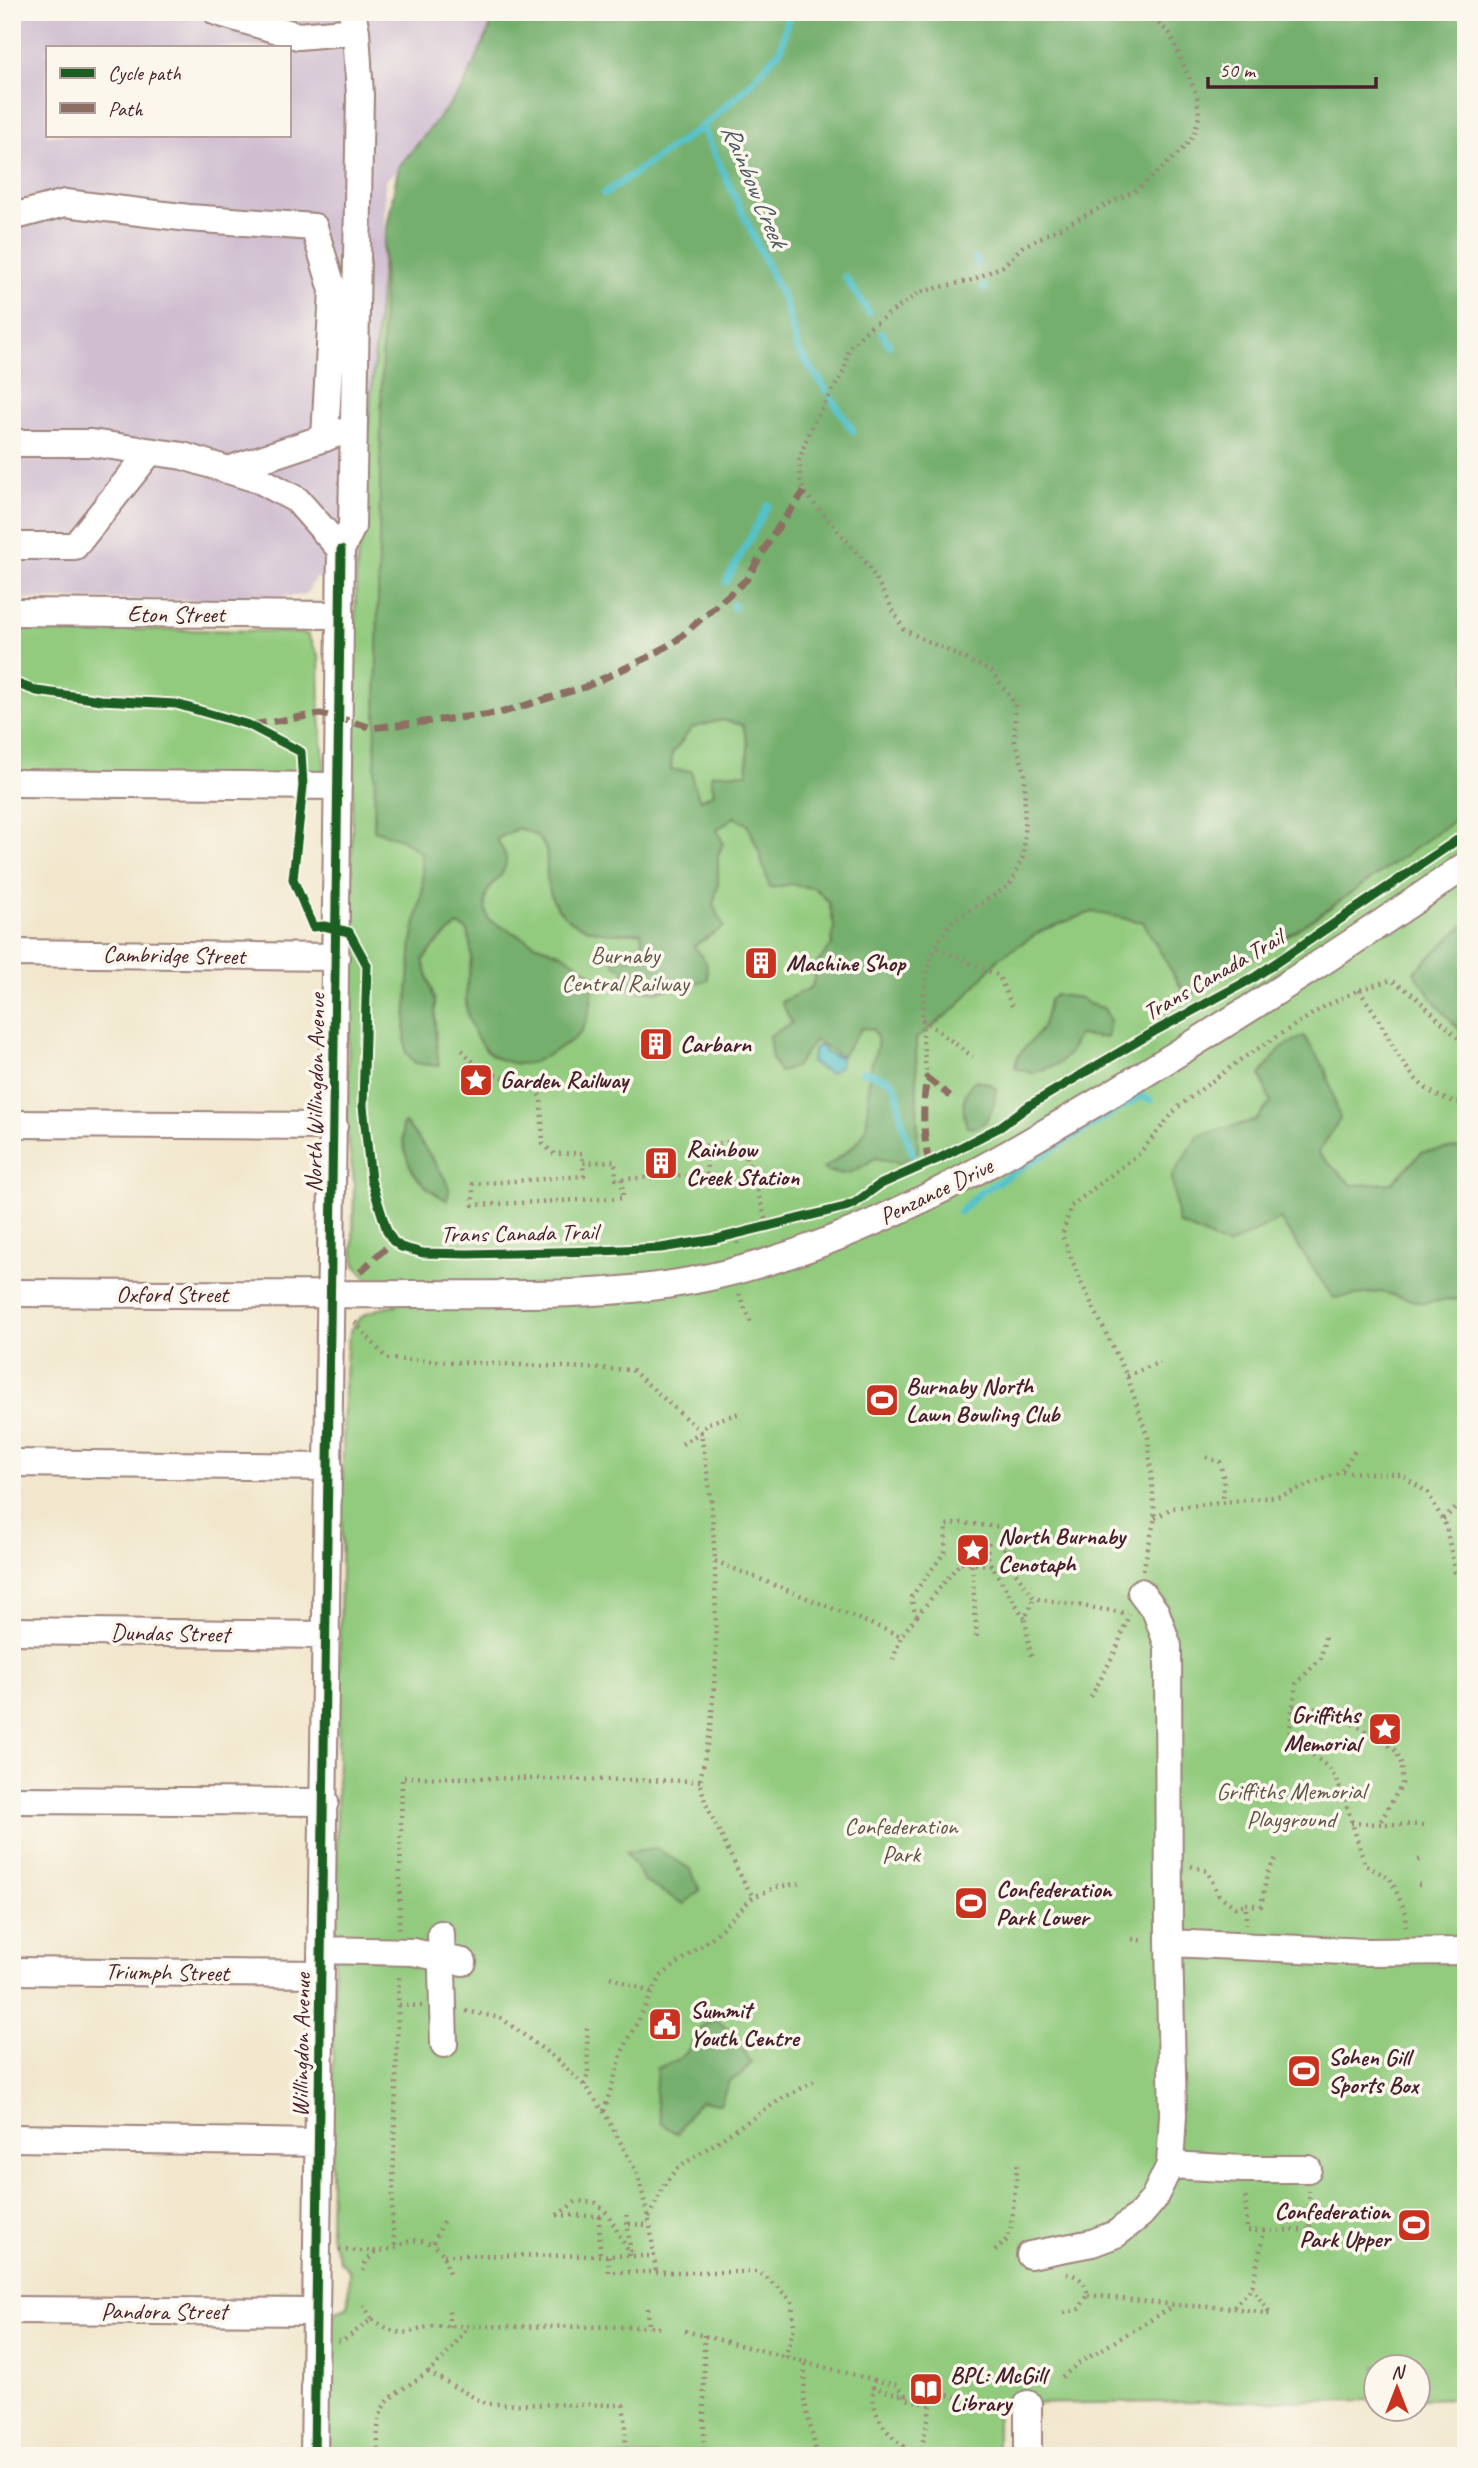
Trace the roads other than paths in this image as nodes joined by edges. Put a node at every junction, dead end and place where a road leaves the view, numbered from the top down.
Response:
1 (218, 12) edge
2 (354, 22) edge
3 (12, 201) edge
4 (65, 204) junction
5 (12, 217) edge
6 (354, 428) junction
7 (326, 438) junction
8 (12, 443) edge
9 (150, 452) junction
10 (228, 470) junction
11 (12, 546) edge
12 (341, 550) junction
13 (12, 612) edge
14 (340, 615) junction
15 (12, 783) edge
16 (338, 786) junction
17 (1466, 865) edge
18 (12, 953) edge
19 (336, 957) junction
20 (12, 1124) edge
21 (334, 1126) junction
22 (12, 1293) edge
23 (331, 1296) junction
24 (12, 1463) edge
25 (329, 1467) junction
26 (1141, 1592) road end
27 (12, 1631) edge
28 (327, 1635) junction
29 (12, 1801) edge
30 (325, 1802) junction
31 (1169, 1943) junction
32 (1466, 1951) edge
33 (321, 1962) junction
34 (12, 1971) edge
35 (443, 2044) dead end
36 (12, 2138) edge
37 (319, 2143) junction
38 (1170, 2165) junction
39 (1308, 2169) road end
40 (1030, 2255) dead end
41 (12, 2309) edge
42 (317, 2312) junction
43 (1028, 2404) dead end
44 (314, 2456) edge
45 (1028, 2456) edge

1 - 2 street
2 - 6 street, North Willingdon Avenue
3 - 4 street
4 - 5 street
4 - 7 street
6 - 7 street
6 - 12 street, North Willingdon Avenue
7 - 10 street
8 - 9 street
9 - 10 street
9 - 11 street
10 - 12 street
12 - 14 street, North Willingdon Avenue
13 - 14 street, Eton Street
14 - 16 street, North Willingdon Avenue
15 - 16 street
16 - 19 street, North Willingdon Avenue
17 - 23 street, Penzance Drive
18 - 19 street, Cambridge Street
19 - 21 street, North Willingdon Avenue
20 - 21 street
21 - 23 street, North Willingdon Avenue
22 - 23 street, Oxford Street
23 - 25 street, North Willingdon Avenue
24 - 25 street
25 - 28 street, North Willingdon Avenue
26 - 31 street
27 - 28 street, Dundas Street
28 - 30 street, Willingdon Avenue
29 - 30 street
30 - 33 street, Willingdon Avenue
31 - 32 street
31 - 38 street
33 - 34 street, Triumph Street
33 - 35 street, Triumph Street
33 - 37 street, Willingdon Avenue
36 - 37 street
37 - 42 street, Willingdon Avenue
38 - 39 street
38 - 40 street
41 - 42 street, Pandora Street
42 - 44 street, Willingdon Avenue
43 - 45 street

